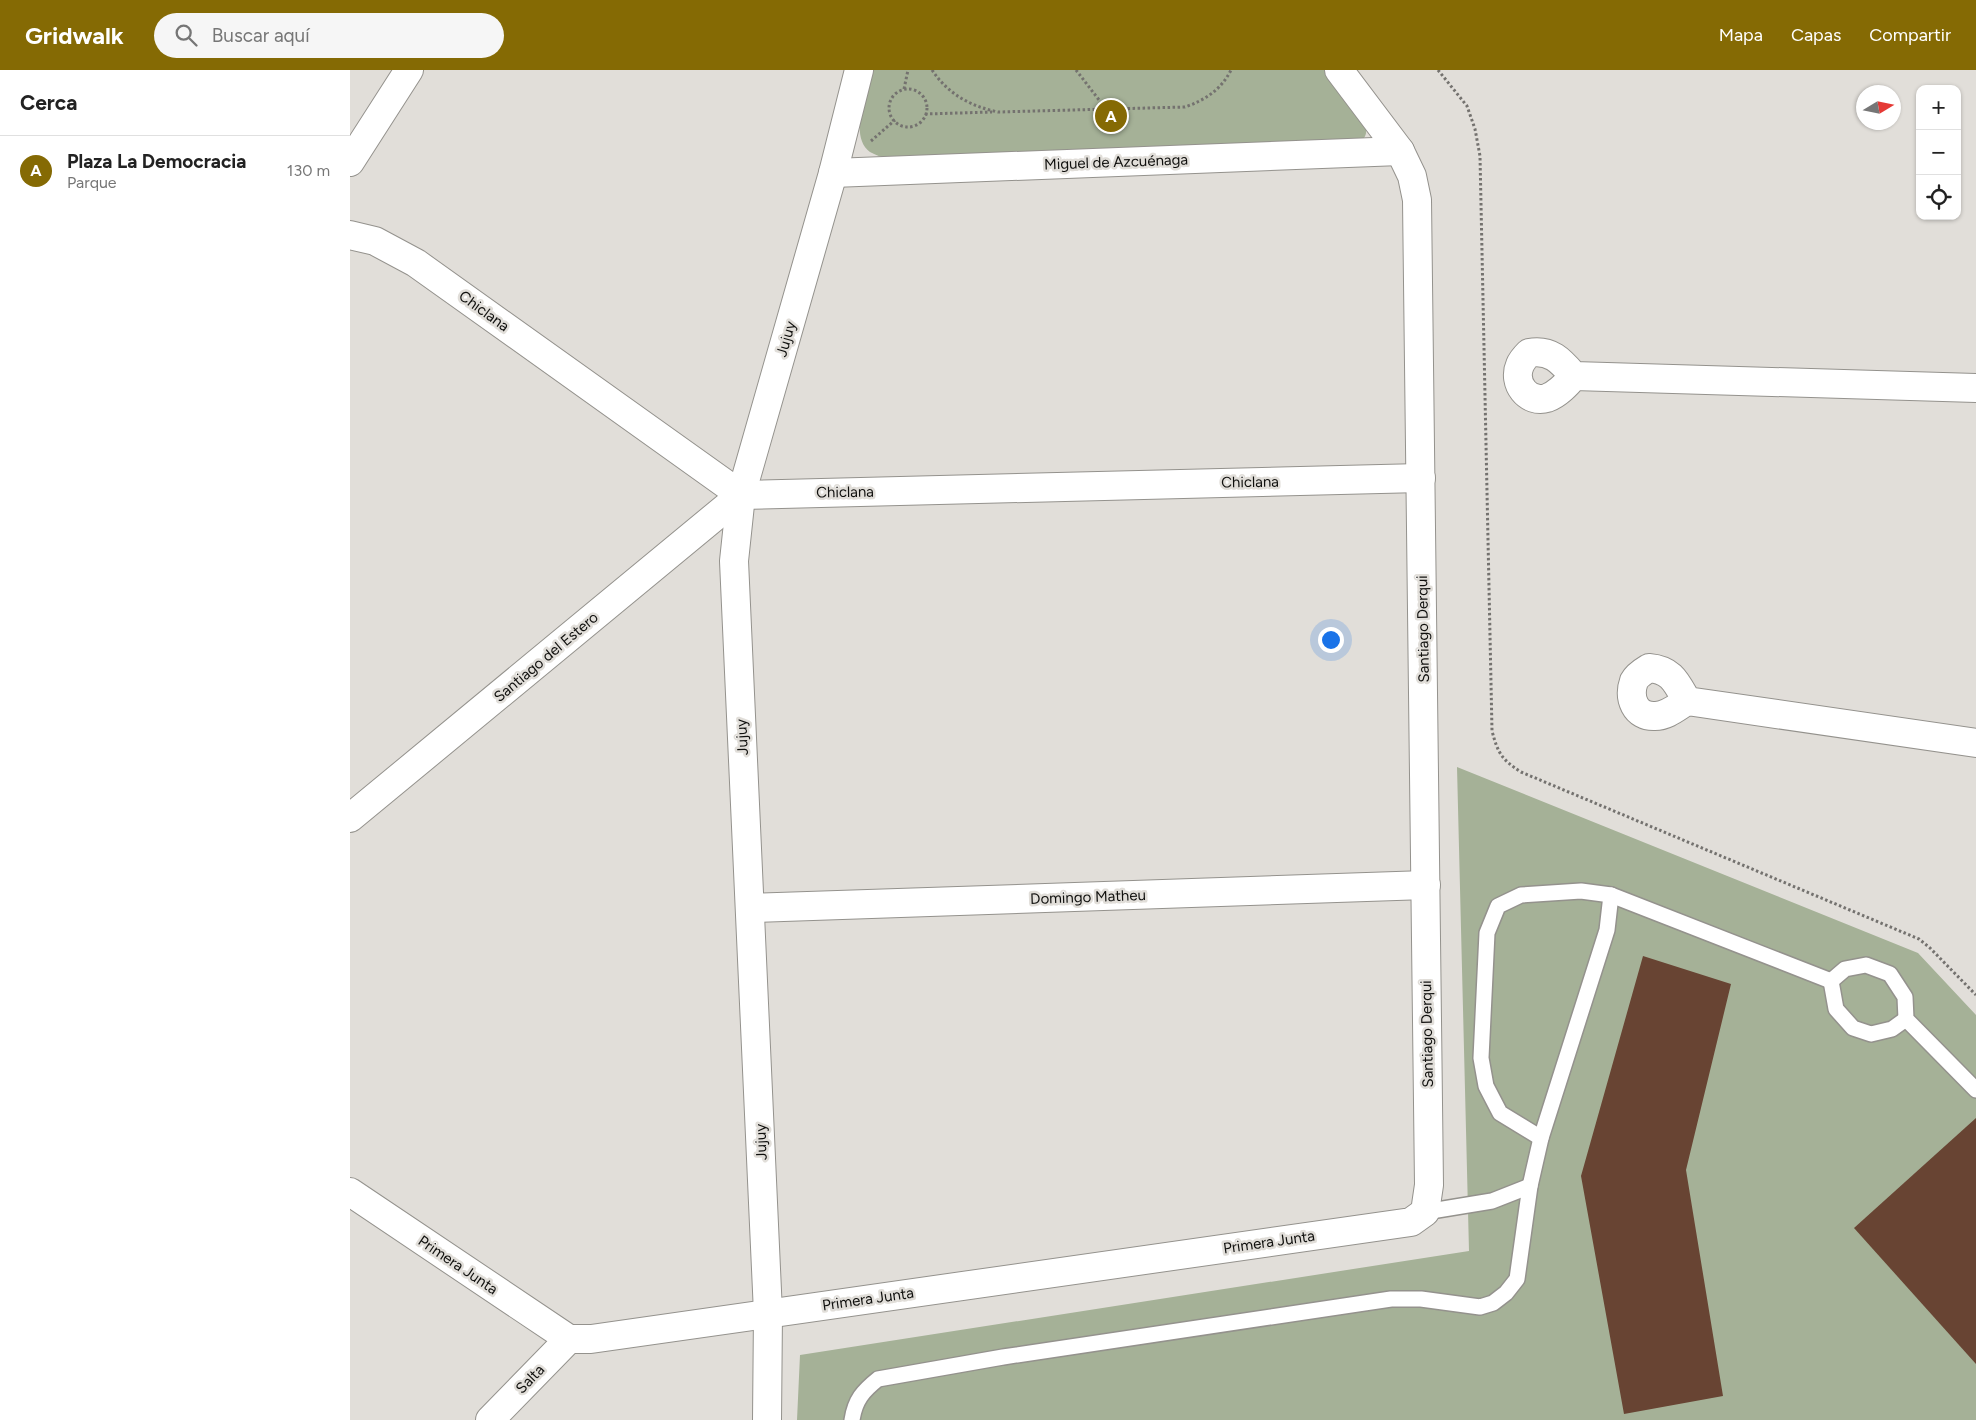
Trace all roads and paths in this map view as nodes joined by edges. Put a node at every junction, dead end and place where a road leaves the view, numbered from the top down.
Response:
1 (408, 70) edge
2 (859, 70) edge
3 (908, 70) edge
4 (932, 70) edge
5 (1076, 70) edge
6 (1231, 70) edge
7 (1339, 70) edge
8 (1438, 70) edge
9 (904, 89) junction
10 (1106, 109) junction
11 (998, 112) junction
12 (925, 114) junction
13 (1400, 151) junction
14 (350, 162) edge
15 (1107, 163) junction
16 (833, 173) junction
17 (350, 235) edge
18 (1574, 376) dead end
19 (1976, 388) edge
20 (1421, 478) junction
21 (741, 495) junction
22 (1687, 701) dead end
23 (1976, 743) edge
24 (350, 818) edge
25 (1426, 885) junction
26 (1611, 895) junction
27 (751, 908) junction
28 (1831, 981) junction
29 (1976, 995) edge
30 (1906, 1019) junction
31 (1976, 1090) edge
32 (1541, 1138) junction
33 (1530, 1186) junction
34 (350, 1192) edge
35 (1424, 1212) junction
36 (768, 1313) junction
37 (569, 1339) junction
38 (490, 1420) edge
39 (767, 1420) edge
40 (852, 1420) edge

1 - 14 street
2 - 16 street, Jujuy
3 - 9 path
4 - 11 path
5 - 10 path
6 - 10 path
7 - 13 street, Santiago Derqui
8 - 29 path
9 - 12 path
9 - 12 path
10 - 11 path
10 - 15 path
11 - 12 path
13 - 15 street, Miguel de Azcuénaga
13 - 20 street, Santiago Derqui
15 - 16 street, Miguel de Azcuénaga
16 - 21 street, Jujuy
17 - 21 street, Chiclana
18 - 19 street
20 - 21 street, Chiclana
20 - 25 street, Santiago Derqui
21 - 24 street, Santiago del Estero
21 - 27 street, Jujuy
22 - 23 street
25 - 27 street, Domingo Matheu
25 - 35 street, Santiago Derqui
26 - 28 lane
26 - 32 lane
26 - 32 lane
27 - 36 street, Jujuy
28 - 30 lane
28 - 30 lane
30 - 31 lane
32 - 33 lane
33 - 35 lane
33 - 40 lane
34 - 37 street, Primera Junta
35 - 36 street, Primera Junta
36 - 37 street, Primera Junta
36 - 39 street, Jujuy
37 - 38 street, Salta

